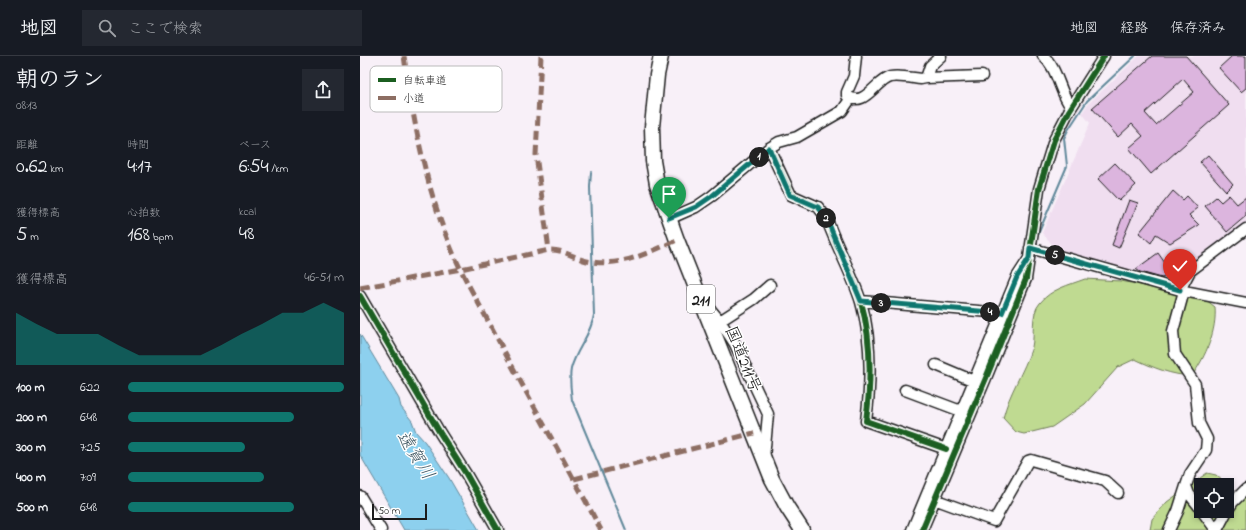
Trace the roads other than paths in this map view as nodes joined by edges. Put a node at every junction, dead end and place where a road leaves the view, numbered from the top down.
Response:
1 (661, 56) edge
2 (856, 56) edge
3 (941, 56) edge
4 (1043, 56) edge
5 (1104, 56) edge
6 (982, 76) dead end
7 (926, 78) junction
8 (851, 98) junction
9 (1071, 107) junction
10 (769, 148) junction
11 (669, 218) junction
12 (1246, 229) edge
13 (1030, 253) junction
14 (770, 285) dead end
15 (1182, 290) junction
16 (360, 296) edge
17 (861, 301) junction
18 (1246, 303) edge
19 (703, 305) junction
20 (1002, 313) junction
21 (720, 321) junction
22 (936, 365) dead end
23 (974, 381) junction
24 (905, 390) dead end
25 (961, 411) junction
26 (946, 449) junction
27 (764, 458) junction
28 (1186, 486) junction
29 (1246, 489) edge
30 (1118, 493) dead end
31 (934, 499) junction
32 (362, 500) edge
33 (1194, 501) edge
34 (1234, 501) edge
35 (1208, 518) edge
36 (1223, 518) edge
37 (924, 529) edge
38 (381, 530) edge
39 (498, 530) edge
40 (802, 530) edge
41 (912, 530) edge
42 (1169, 530) edge
43 (1217, 530) edge

1 - 11 highway, 国道211号 / 211
2 - 8 street
3 - 7 street
4 - 9 street
5 - 9 street
6 - 7 street
7 - 8 street
8 - 10 street
9 - 13 street
10 - 11 street
10 - 17 street
11 - 19 highway, 国道211号 / 211
12 - 15 street
13 - 15 street
13 - 20 street
13 - 31 street
14 - 21 street
15 - 18 street
15 - 28 street
16 - 39 street
17 - 20 street
17 - 26 street
19 - 21 street
19 - 27 highway, 国道211号 / 211
20 - 23 street
21 - 27 street
22 - 23 street
23 - 25 street
24 - 25 street
25 - 26 street
26 - 41 street
27 - 40 highway, 国道211号 / 211
28 - 33 street
28 - 42 street
29 - 34 street
30 - 31 street
31 - 37 street
32 - 38 street
35 - 43 street
36 - 43 street

